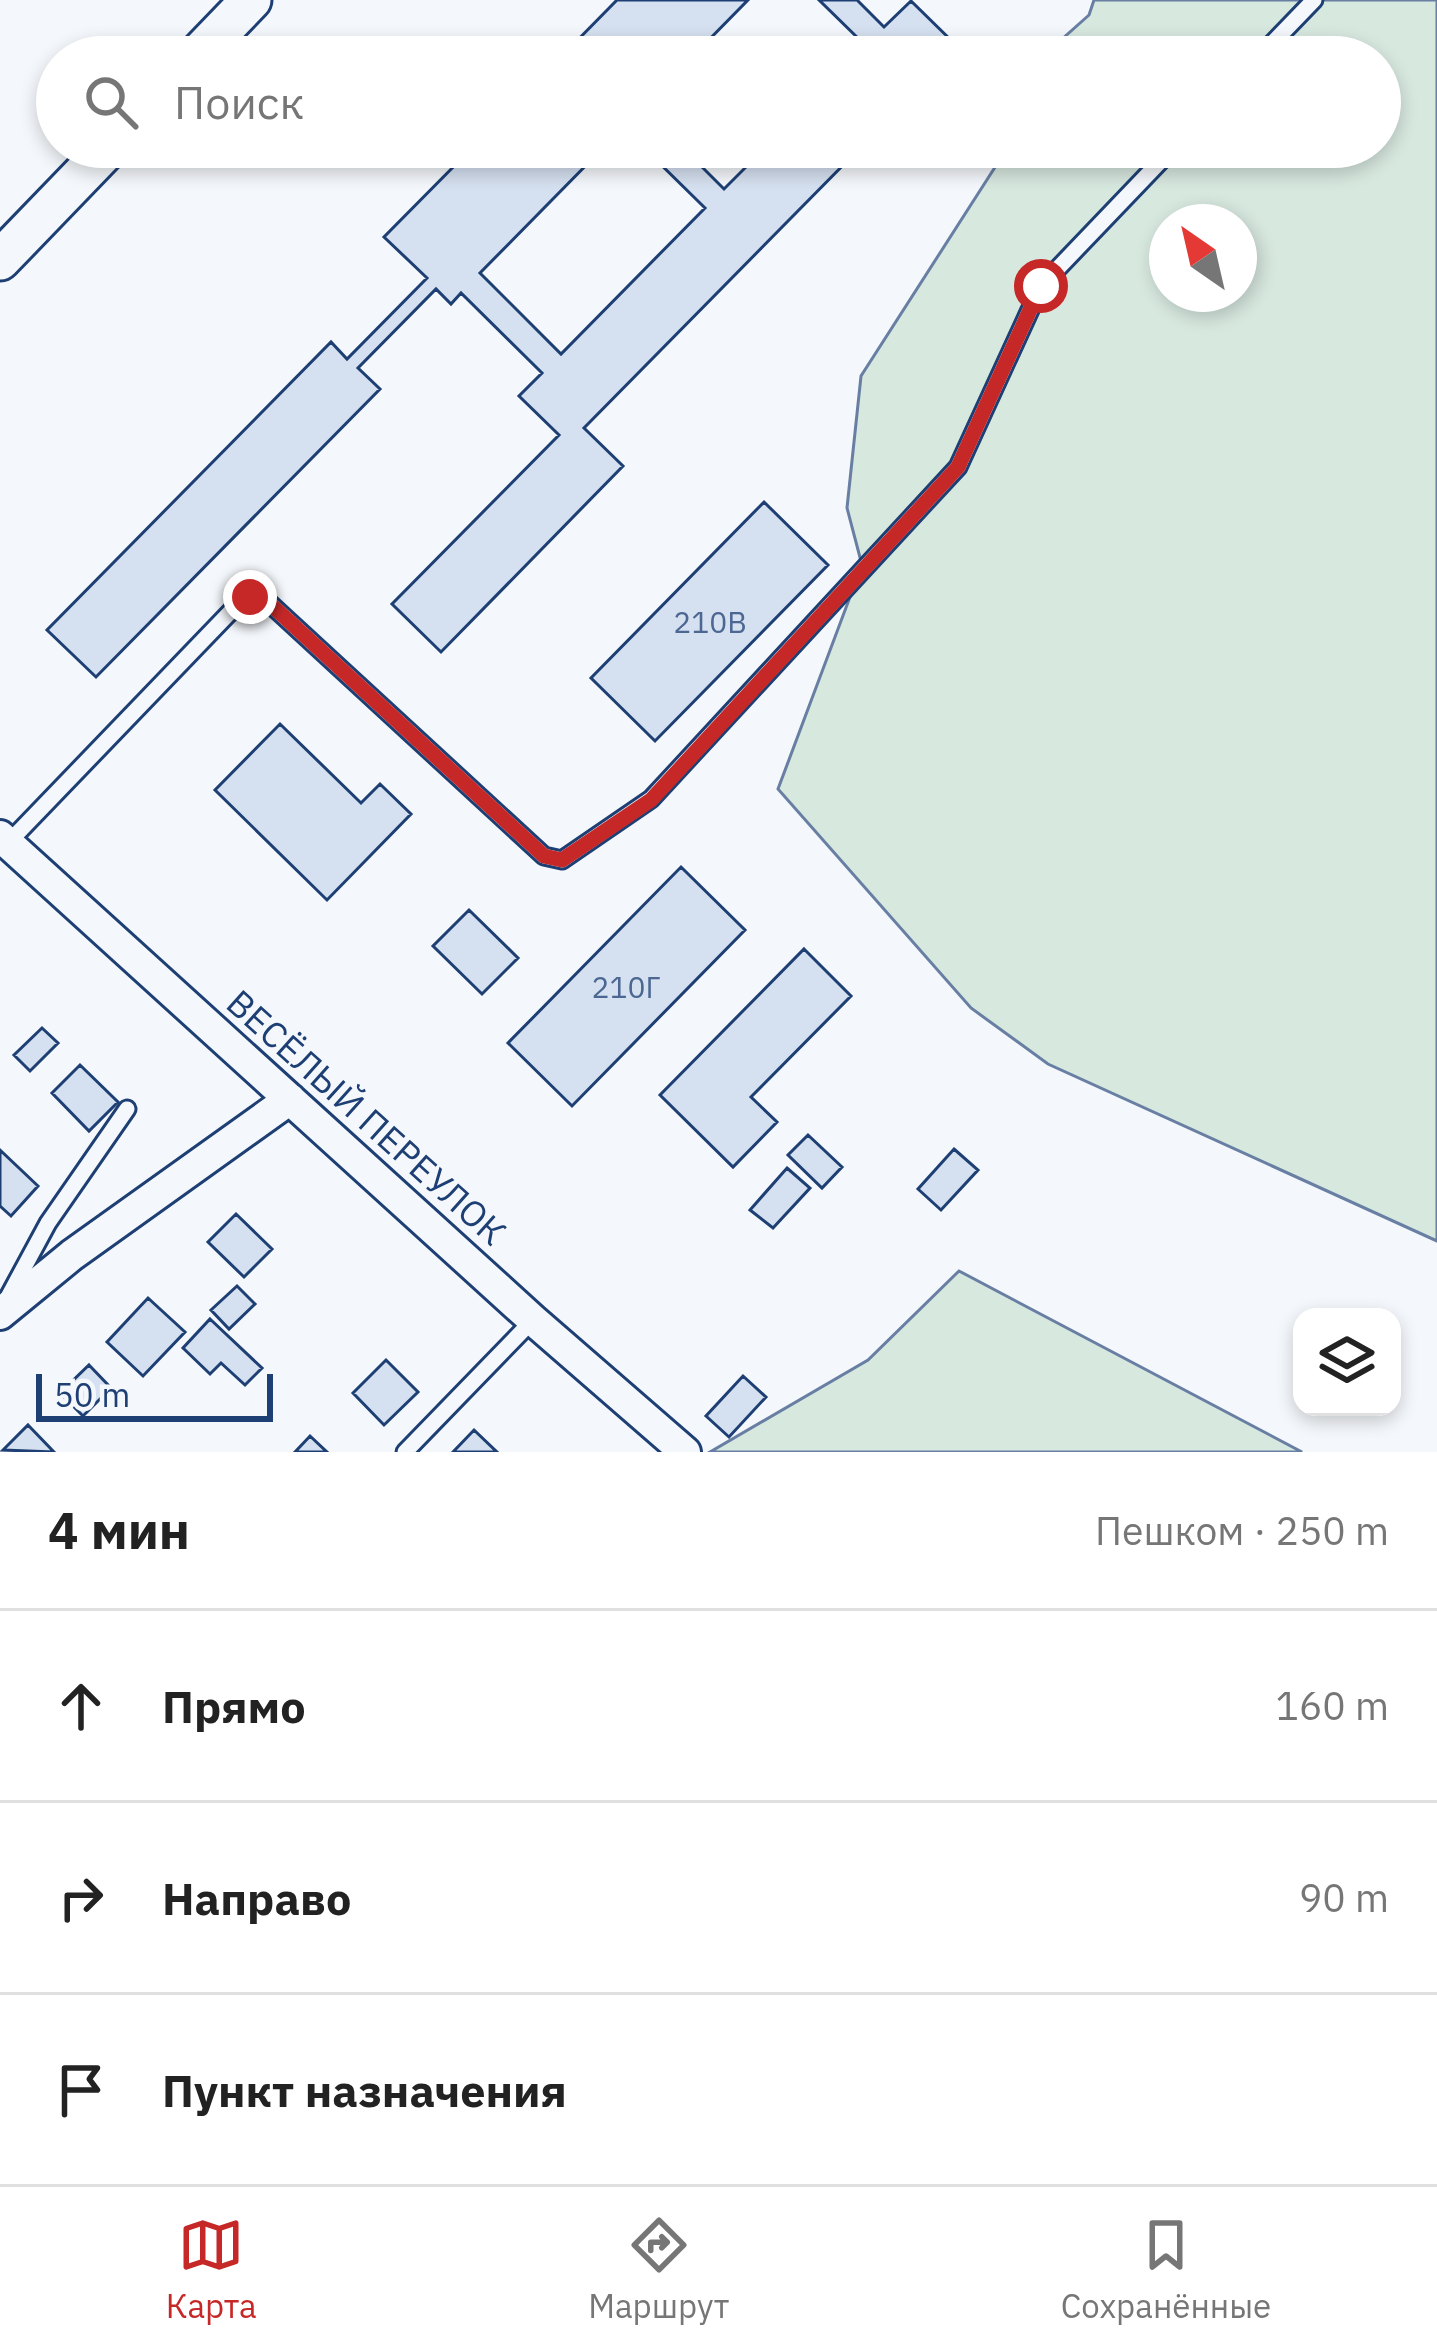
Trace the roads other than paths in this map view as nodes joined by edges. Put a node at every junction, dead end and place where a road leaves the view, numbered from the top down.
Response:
1 (250, 0) edge
2 (1314, 0) edge
3 (216, 36) edge
4 (1279, 36) edge
5 (89, 168) edge
6 (1154, 168) edge
7 (0, 260) edge
8 (4, 839) edge
9 (290, 1099) junction
10 (127, 1109) dead end
11 (0, 1313) edge
12 (533, 1320) junction
13 (405, 1452) edge
14 (685, 1452) edge

1 - 3 main road
2 - 4 lane
5 - 7 main road
6 - 8 lane
8 - 9 street, ВЕСЁЛЫЙ ПЕРЕУЛОК
9 - 11 street
9 - 12 street, ВЕСЁЛЫЙ ПЕРЕУЛОК
10 - 11 lane
12 - 13 lane
12 - 14 street, ВЕСЁЛЫЙ ПЕРЕУЛОК

